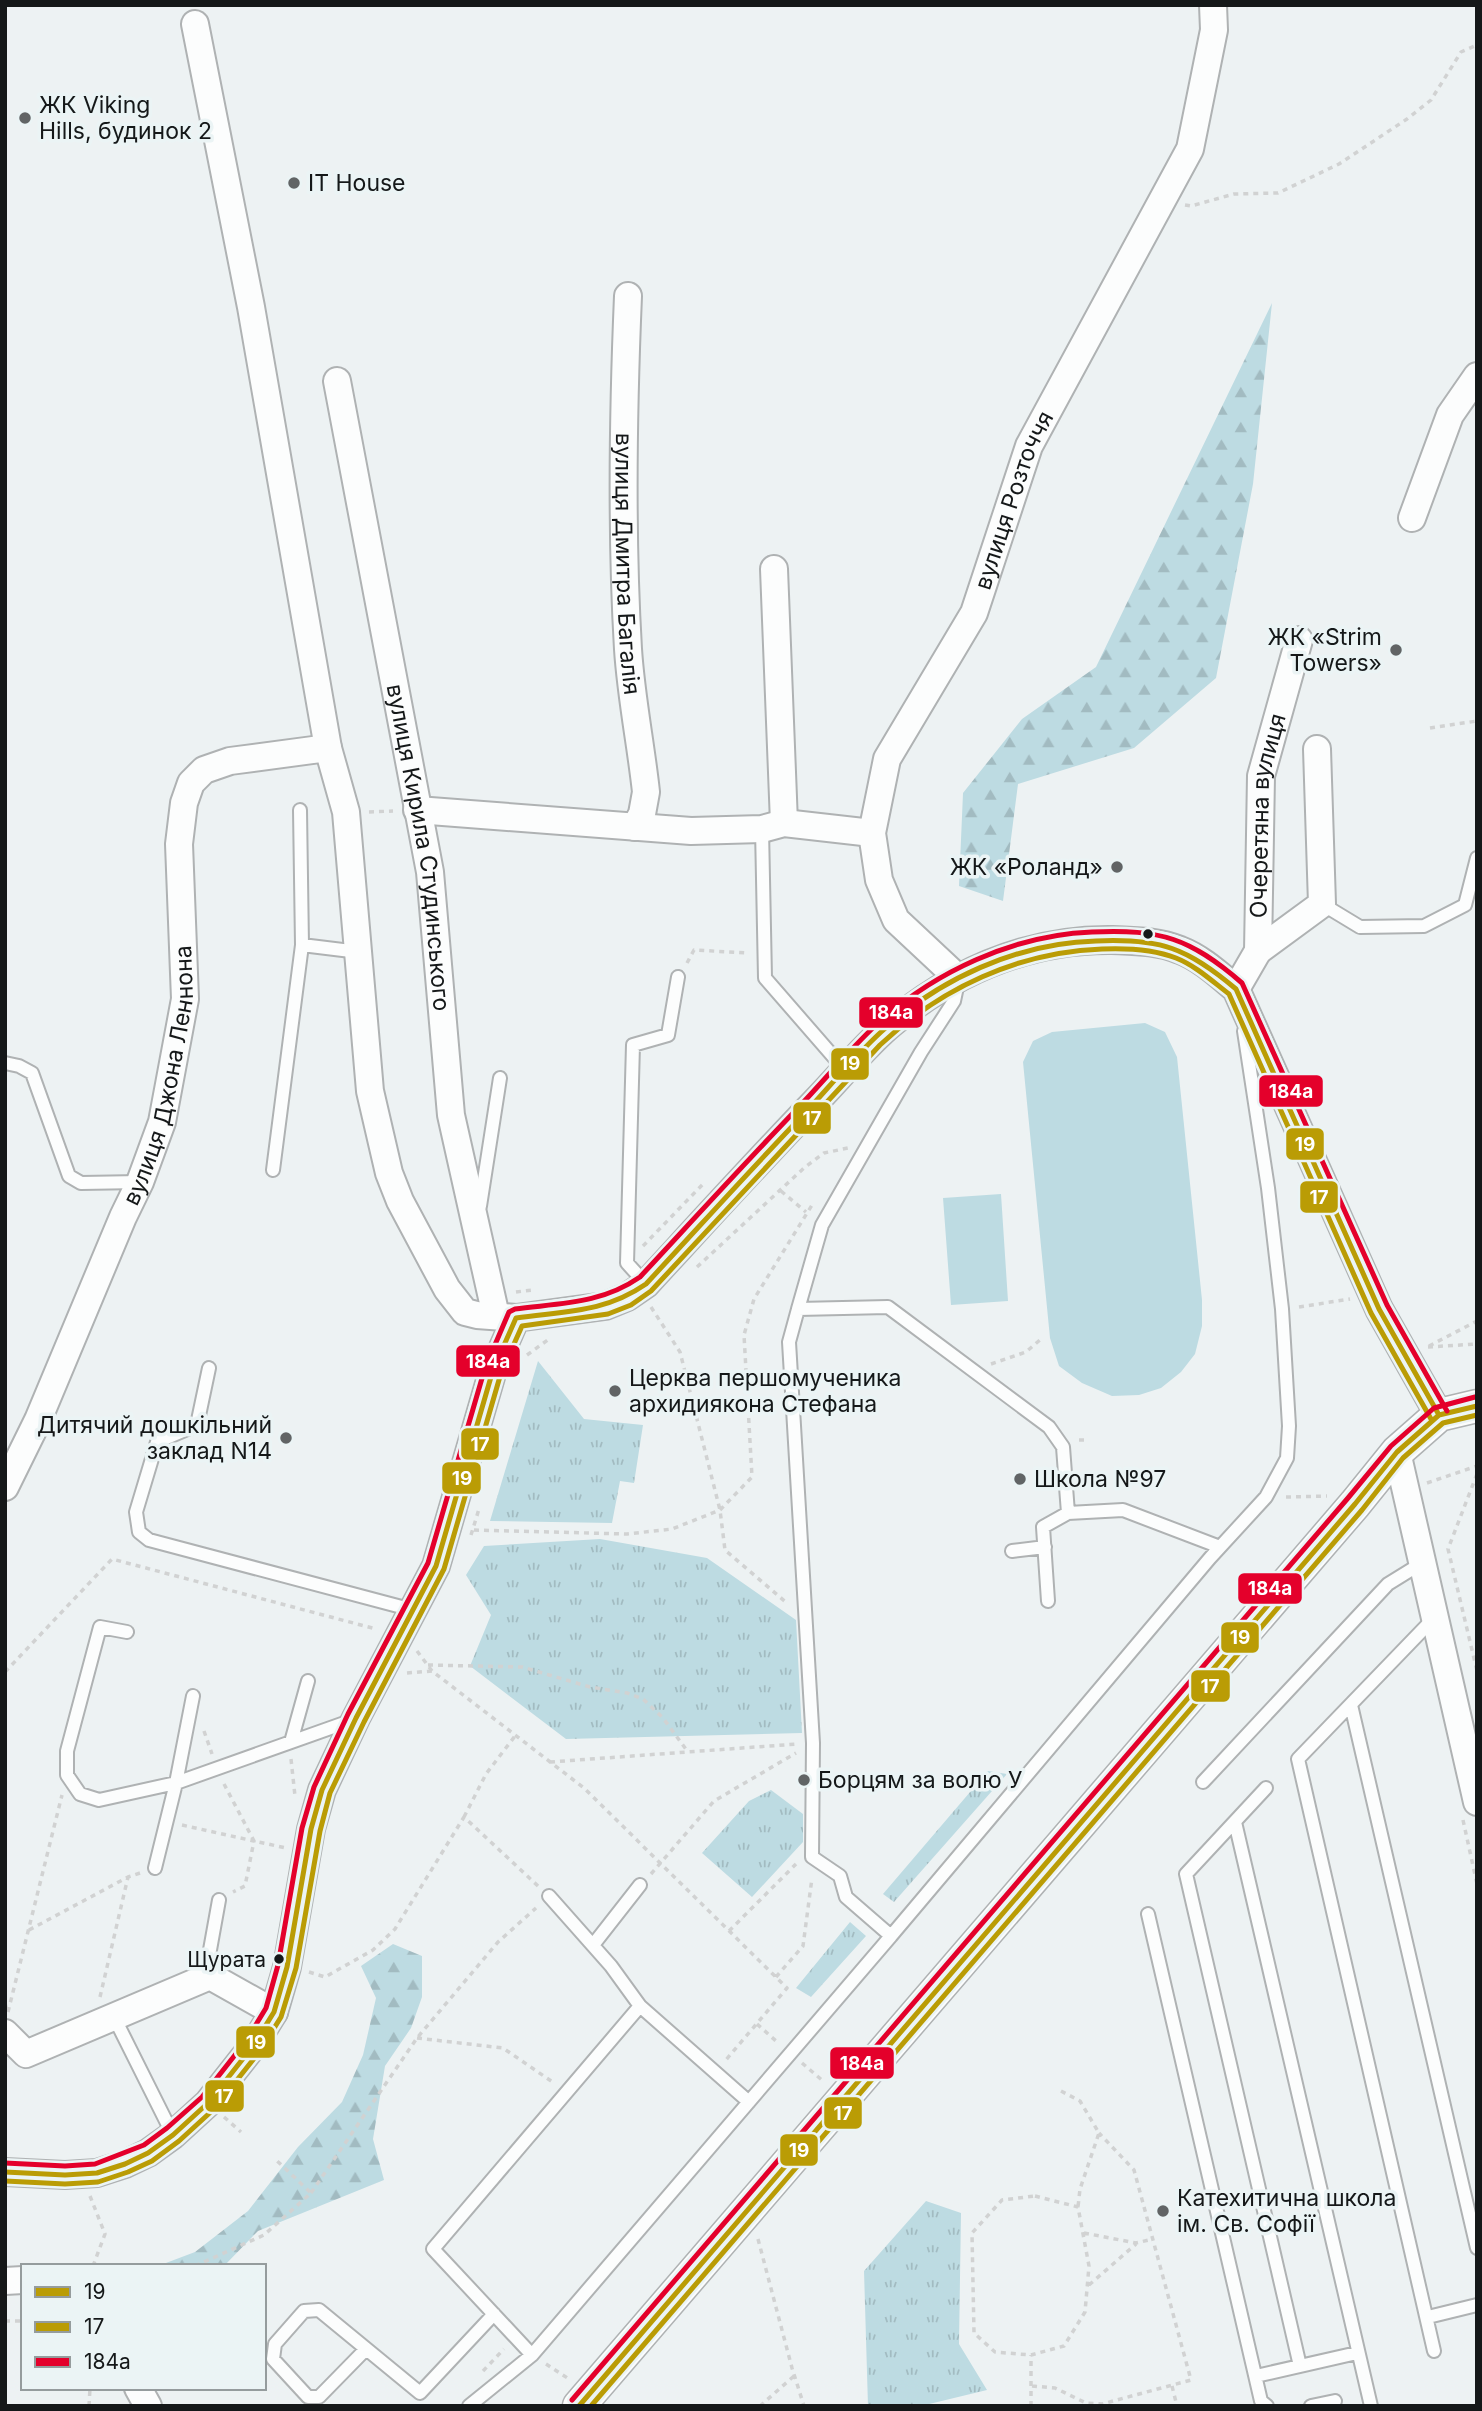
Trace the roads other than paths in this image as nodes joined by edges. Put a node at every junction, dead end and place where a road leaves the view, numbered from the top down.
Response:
1 (1213, 5) edge
2 (195, 24) dead end
3 (628, 296) dead end
4 (1477, 376) edge
5 (337, 381) dead end
6 (1412, 518) dead end
7 (774, 569) dead end
8 (1299, 640) dead end
9 (328, 748) junction
10 (1317, 749) dead end
11 (300, 810) dead end
12 (417, 810) junction
13 (773, 826) junction
14 (635, 827) junction
15 (872, 833) junction
16 (1477, 858) edge
17 (1322, 904) junction
18 (302, 946) junction
19 (1258, 951) junction
20 (359, 952) junction
21 (678, 977) road end
22 (958, 978) junction
23 (1236, 989) junction
24 (5, 1063) edge
25 (846, 1070) junction
26 (500, 1078) dead end
27 (273, 1170) dead end
28 (140, 1182) junction
29 (476, 1227) junction
30 (646, 1293) junction
31 (798, 1309) junction
32 (506, 1317) junction
33 (209, 1368) dead end
34 (1477, 1406) edge
35 (1439, 1415) junction
36 (1397, 1452) junction
37 (13, 1453) edge
38 (5, 1487) edge
39 (1068, 1513) junction
40 (1045, 1547) junction
41 (1220, 1547) junction
42 (1012, 1551) dead end
43 (1422, 1563) junction
44 (1048, 1601) dead end
45 (413, 1610) junction
46 (1435, 1617) junction
47 (127, 1632) dead end
48 (308, 1681) dead end
49 (193, 1696) dead end
50 (1351, 1705) junction
51 (356, 1718) junction
52 (291, 1748) junction
53 (1203, 1782) dead end
54 (176, 1783) junction
55 (1266, 1788) dead end
56 (1477, 1802) edge
57 (1235, 1822) junction
58 (155, 1868) road end
59 (640, 1885) dead end
60 (549, 1896) road end
61 (219, 1900) road end
62 (1148, 1914) dead end
63 (891, 1936) junction
64 (593, 1945) junction
65 (210, 1976) junction
66 (640, 2006) junction
67 (274, 2012) junction
68 (7, 2024) edge
69 (119, 2027) dead end
70 (749, 2102) junction
71 (173, 2135) junction
72 (5, 2172) edge
73 (1477, 2248) edge
74 (1477, 2305) edge
75 (494, 2314) junction
76 (1428, 2317) junction
77 (366, 2349) junction
78 (1434, 2351) dead end
79 (1357, 2353) junction
80 (532, 2356) junction
81 (1300, 2366) junction
82 (1256, 2376) junction
83 (139, 2390) edge
84 (579, 2395) edge
85 (1335, 2401) dead end
86 (148, 2406) edge
87 (469, 2406) edge
88 (1267, 2406) edge
89 (1311, 2406) edge
90 (1371, 2406) edge

1 - 15 street, вулиця Розточчя
2 - 9 street
3 - 14 street, вулиця Дмитра Багалія
4 - 6 street
5 - 12 street, вулиця Кирила Студинського
7 - 13 street
8 - 19 street, Очеретяна вулиця
9 - 20 street
9 - 28 street, вулиця Джона Леннона
10 - 17 street
11 - 18 lane
12 - 14 street
12 - 29 street, вулиця Кирила Студинського
13 - 14 street
13 - 15 street
13 - 25 lane
15 - 22 street, вулиця Розточчя
16 - 17 lane
17 - 19 street
18 - 20 lane
18 - 27 lane
19 - 23 street, Очеретяна вулиця
20 - 32 street
21 - 30 lane
22 - 23 street
22 - 25 street
22 - 31 lane
23 - 35 street
23 - 41 lane
24 - 28 lane
25 - 30 street
26 - 29 lane
28 - 37 street, вулиця Джона Леннона
29 - 32 street, вулиця Кирила Студинського
30 - 32 street
31 - 39 lane
31 - 63 lane
32 - 45 street
33 - 45 lane
34 - 35 street
35 - 36 street
36 - 43 street
36 - 84 street
37 - 38 street, вулиця Джона Леннона
39 - 40 lane
39 - 41 lane
40 - 42 lane
40 - 44 lane
41 - 63 lane
43 - 46 street
43 - 53 lane
45 - 51 street
46 - 50 lane
46 - 56 street
47 - 54 lane
48 - 52 lane
49 - 54 lane
50 - 73 lane
50 - 76 lane
51 - 52 lane
51 - 67 street
52 - 54 lane
54 - 58 lane
55 - 57 lane
57 - 79 lane
57 - 81 lane
59 - 64 lane
60 - 64 lane
61 - 65 lane
62 - 82 lane
63 - 70 lane
64 - 66 lane
65 - 67 street
65 - 68 street
66 - 70 lane
66 - 75 lane
67 - 71 street
69 - 71 lane
70 - 80 lane
71 - 72 street
74 - 76 lane
75 - 77 lane
75 - 80 lane
76 - 78 lane
77 - 77 lane
79 - 81 lane
79 - 90 lane
80 - 87 lane
81 - 82 lane
82 - 88 lane
83 - 86 street
85 - 89 lane

